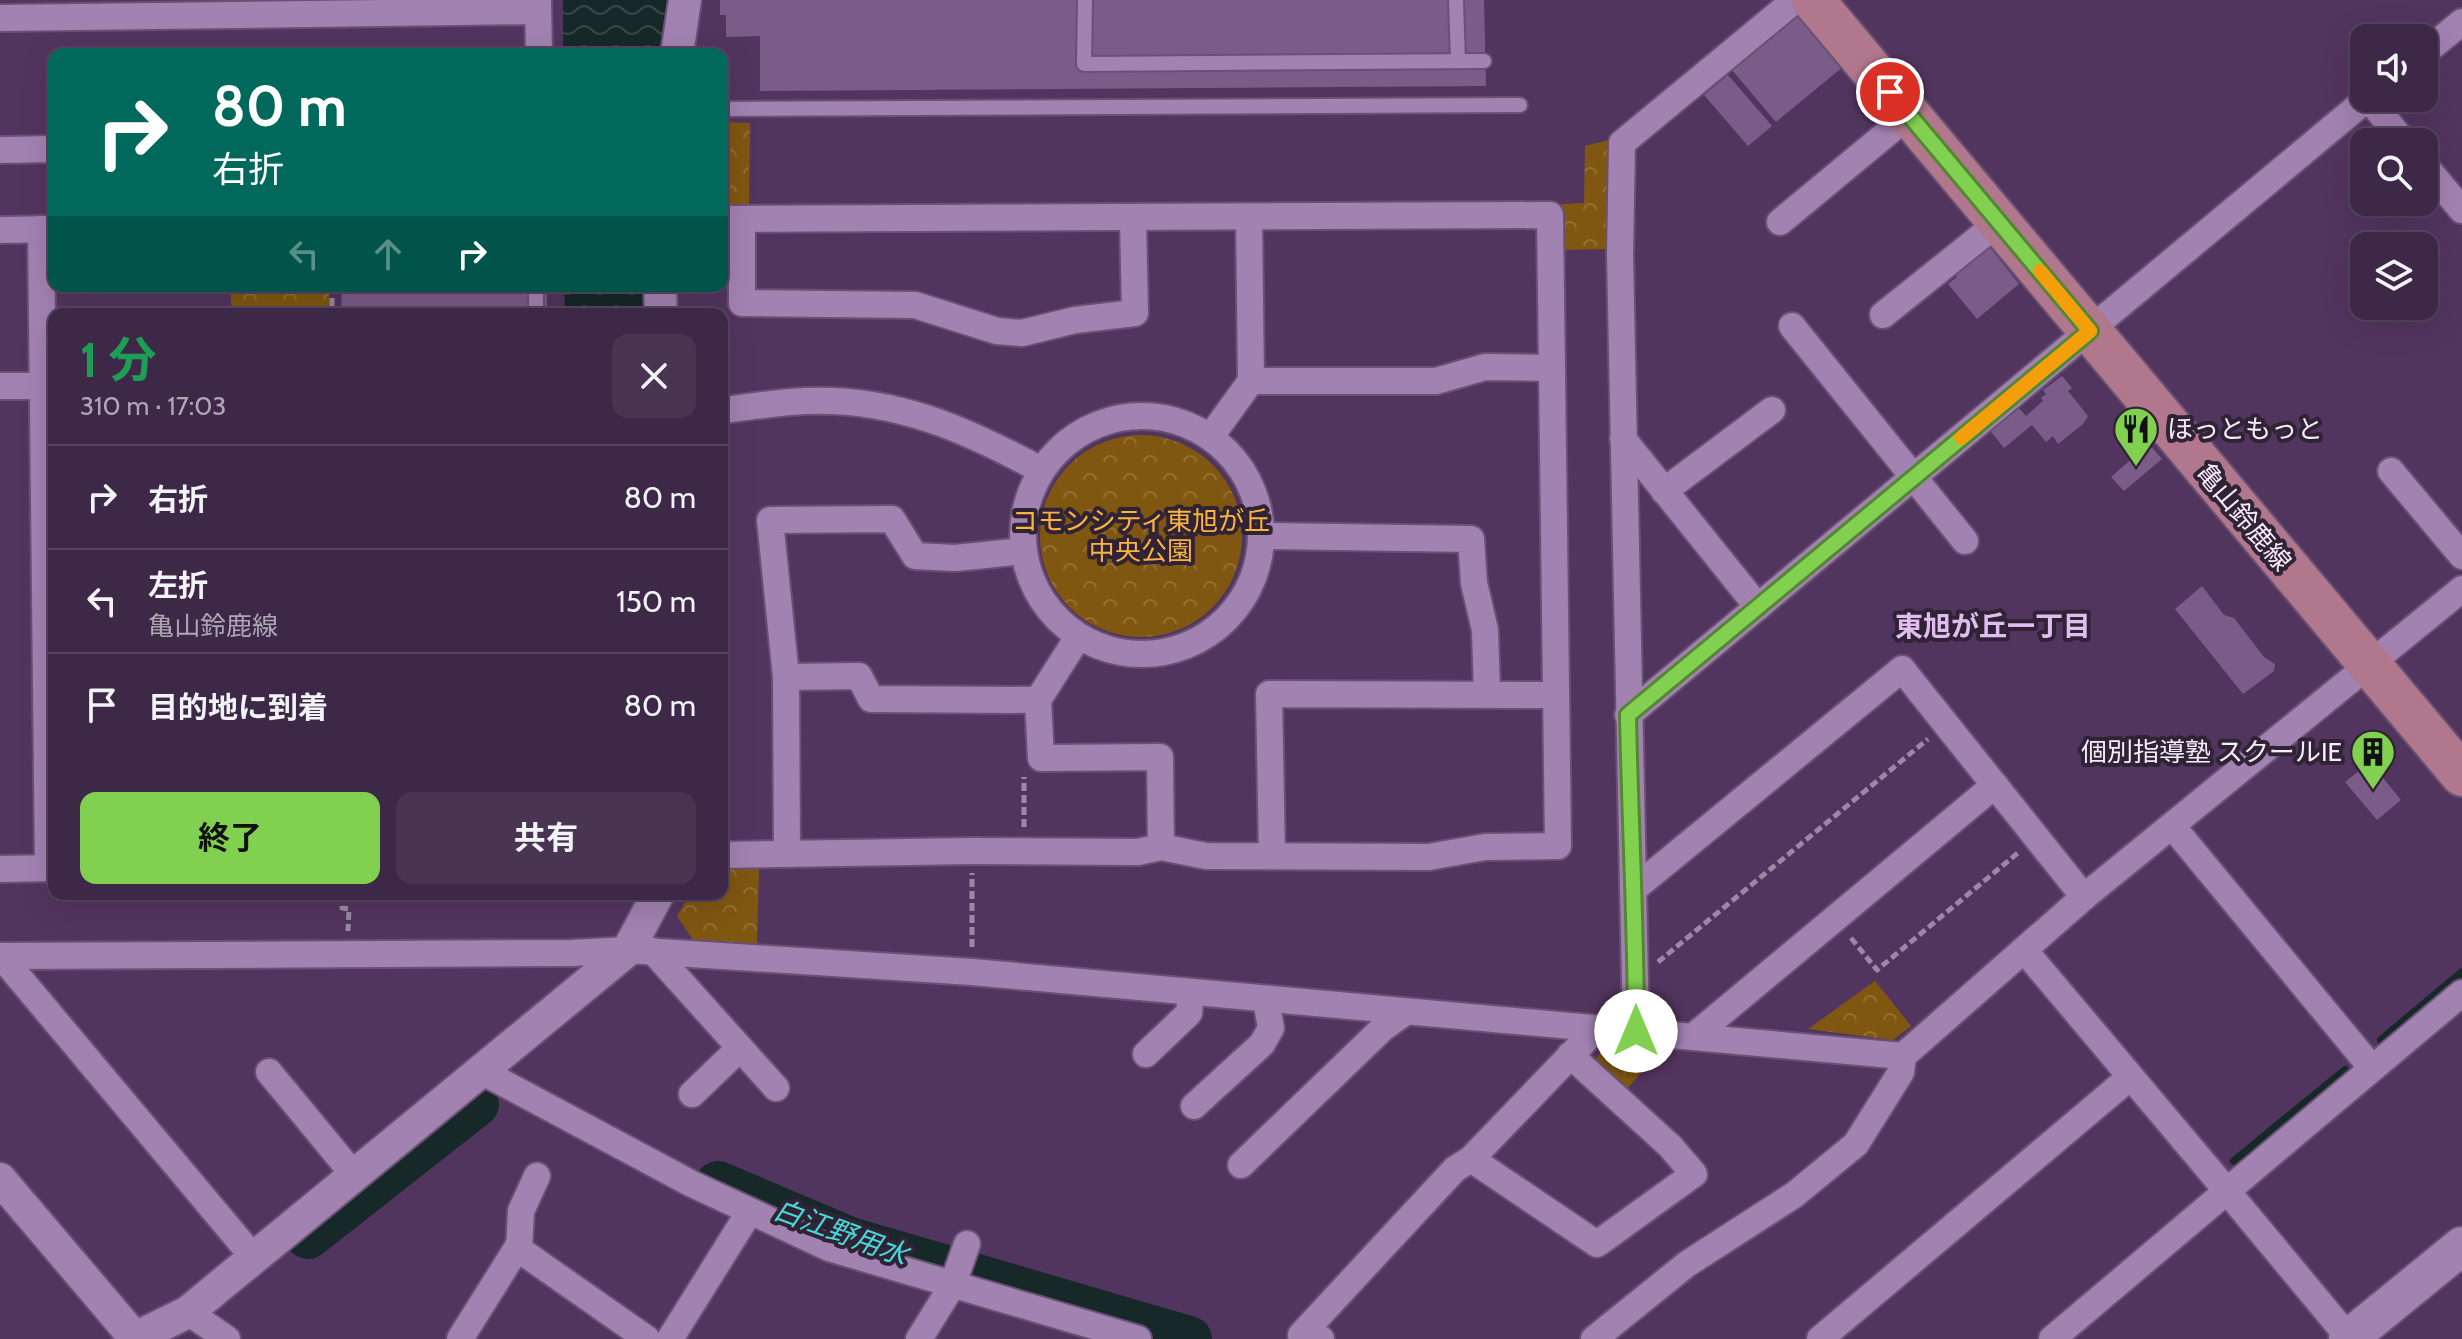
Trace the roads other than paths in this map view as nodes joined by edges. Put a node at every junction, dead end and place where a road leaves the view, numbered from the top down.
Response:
1 (685, 0) edge
2 (1085, 0) edge
3 (1456, 0) edge
4 (1795, 0) edge
5 (1813, 0) edge
6 (538, 6) edge
7 (0, 18) edge
8 (2462, 22) edge
9 (2438, 42) edge
10 (539, 48) edge
11 (678, 48) edge
12 (1458, 61) junction
13 (1484, 61) dead end
14 (1520, 105) dead end
15 (728, 109) edge
16 (2351, 112) edge
17 (2379, 112) edge
18 (1909, 115) junction
19 (2393, 128) edge
20 (48, 149) edge
21 (0, 150) edge
22 (2438, 182) edge
23 (2462, 210) edge
24 (1249, 218) junction
25 (1133, 219) junction
26 (732, 221) edge
27 (1780, 222) dead end
28 (1999, 222) junction
29 (48, 229) edge
30 (0, 230) edge
31 (1883, 315) dead end
32 (1792, 326) dead end
33 (2090, 331) junction
34 (1552, 368) junction
35 (1251, 381) junction
36 (0, 386) edge
37 (48, 386) edge
38 (728, 409) edge
39 (1772, 410) dead end
40 (1211, 436) junction
41 (1623, 439) junction
42 (1041, 470) junction
43 (2391, 471) dead end
44 (1914, 476) junction
45 (1664, 491) junction
46 (1263, 536) junction
47 (1965, 541) dead end
48 (1024, 551) junction
49 (2462, 556) edge
50 (2462, 589) edge
51 (1758, 607) junction
52 (1078, 637) junction
53 (2368, 666) junction
54 (786, 677) junction
55 (1487, 693) junction
56 (1556, 695) junction
57 (1038, 700) junction
58 (1628, 715) junction
59 (2462, 775) edge
60 (1995, 785) junction
61 (2173, 827) junction
62 (1161, 847) junction
63 (787, 852) junction
64 (728, 855) edge
65 (1272, 855) junction
66 (48, 868) edge
67 (0, 869) edge
68 (1635, 888) junction
69 (2084, 897) junction
70 (656, 900) edge
71 (640, 950) junction
72 (2025, 951) junction
73 (0, 956) edge
74 (1191, 993) junction
75 (2462, 993) edge
76 (1266, 1000) junction
77 (1404, 1013) junction
78 (1596, 1029) junction
79 (1636, 1031) junction
80 (1694, 1036) junction
81 (740, 1048) junction
82 (1146, 1054) dead end
83 (1570, 1055) junction
84 (1903, 1056) junction
85 (2371, 1067) junction
86 (481, 1071) junction
87 (269, 1072) dead end
88 (2129, 1078) junction
89 (776, 1088) dead end
90 (692, 1094) dead end
91 (1194, 1106) dead end
92 (1471, 1159) junction
93 (1241, 1165) dead end
94 (354, 1175) junction
95 (537, 1176) dead end
96 (0, 1179) edge
97 (2227, 1191) junction
98 (750, 1211) junction
99 (967, 1244) dead end
100 (2462, 1246) edge
101 (519, 1249) junction
102 (254, 1258) junction
103 (953, 1283) junction
104 (188, 1312) junction
105 (134, 1338) edge
106 (1131, 1338) edge
107 (1303, 1338) edge
108 (227, 1339) edge
109 (460, 1339) edge
110 (647, 1339) edge
111 (670, 1339) edge
112 (919, 1339) edge
113 (1594, 1339) edge
114 (1820, 1339) edge
115 (2052, 1339) edge
116 (2349, 1339) edge

1 - 11 street
2 - 12 lane
3 - 12 lane
4 - 41 street
5 - 18 main road, 亀山鈴鹿線
6 - 7 street
6 - 10 street
8 - 9 street
12 - 13 lane
14 - 15 lane
16 - 33 street
17 - 19 street
18 - 27 street
18 - 28 main road, 亀山鈴鹿線
20 - 21 street
22 - 23 street
24 - 25 street
24 - 34 street
24 - 35 street
25 - 26 street
25 - 26 street
28 - 31 street
28 - 33 main road, 亀山鈴鹿線
29 - 30 street
32 - 44 street
33 - 44 street
33 - 53 main road, 亀山鈴鹿線
34 - 35 street
34 - 56 street
35 - 40 street
36 - 37 street
38 - 42 street
39 - 45 street
40 - 42 street
40 - 46 street
41 - 45 street
41 - 58 street
42 - 48 street
43 - 49 street
44 - 47 street
44 - 51 street
45 - 51 street
46 - 52 street
46 - 55 street
48 - 52 street
48 - 54 street
50 - 53 street
51 - 58 street
52 - 57 street
53 - 59 main road, 亀山鈴鹿線
53 - 61 street
54 - 57 street
54 - 63 street
55 - 56 street
55 - 65 street
56 - 65 street
57 - 62 street
58 - 68 street
60 - 68 street
60 - 69 street
60 - 80 street
61 - 69 street
61 - 85 street
62 - 63 street
62 - 65 street
63 - 64 street
66 - 67 street
68 - 79 street
69 - 72 street
70 - 71 street
71 - 73 street
71 - 74 street
71 - 81 street
71 - 86 street
72 - 84 street
72 - 88 street
73 - 102 street
74 - 76 street
74 - 82 street
75 - 85 street
76 - 77 street
76 - 91 street
77 - 78 street
77 - 93 street
78 - 79 street
78 - 83 street
79 - 80 street
80 - 84 street
81 - 89 street
81 - 90 street
83 - 92 street
83 - 92 street
84 - 113 street
85 - 97 street
86 - 94 street
86 - 98 street
87 - 94 street
88 - 97 street
88 - 114 street
92 - 107 street
94 - 102 street
95 - 101 street
96 - 105 street
97 - 115 street
97 - 116 street
98 - 103 street
98 - 111 street
99 - 103 street
100 - 116 main road
101 - 109 street
101 - 110 street
102 - 104 street
103 - 106 street
103 - 112 street
104 - 105 street
104 - 108 street

